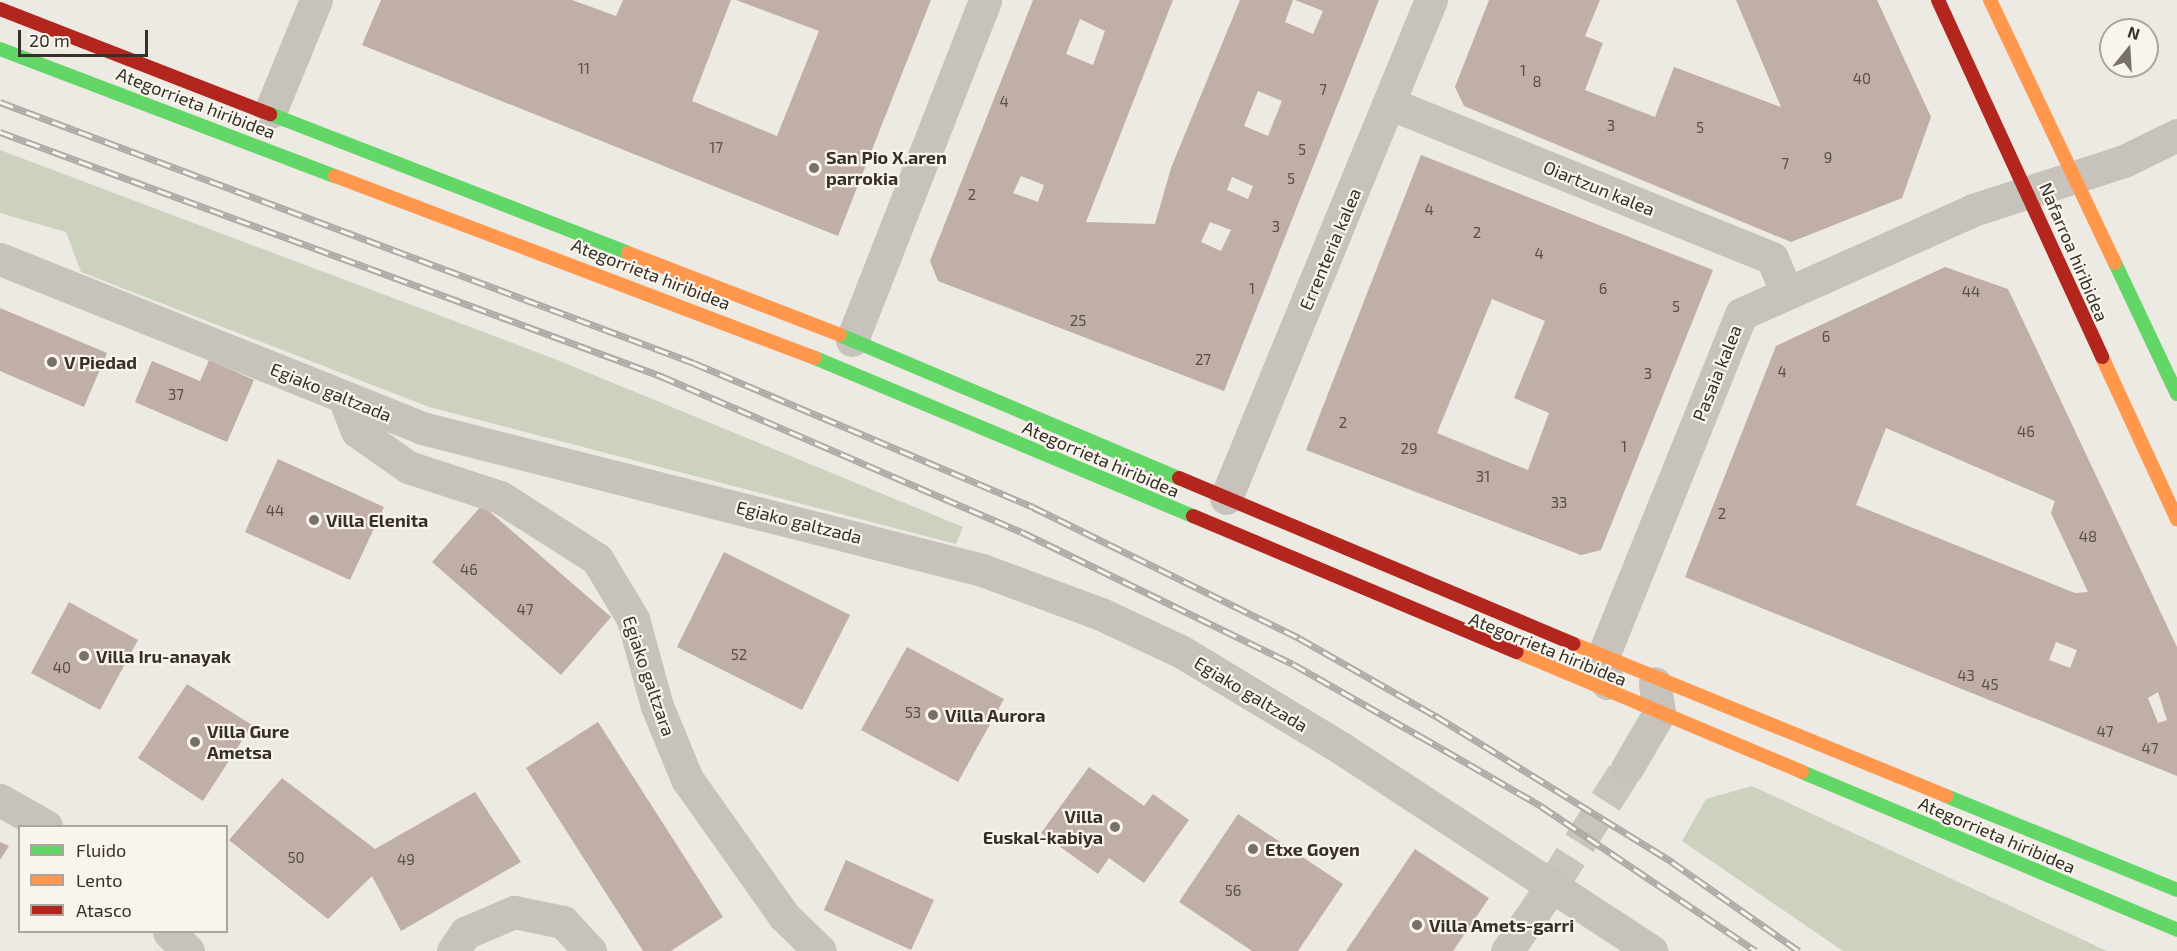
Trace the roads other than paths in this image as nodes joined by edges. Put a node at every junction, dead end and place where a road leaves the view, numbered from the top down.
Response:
1 (316, 0) edge
2 (985, 0) edge
3 (1431, 0) edge
4 (1938, 0) edge
5 (1990, 0) edge
6 (0, 9) edge
7 (0, 49) edge
8 (1390, 104) junction
9 (270, 112) junction
10 (2177, 135) edge
11 (2074, 177) junction
12 (2027, 188) junction
13 (0, 259) edge
14 (1787, 293) junction
15 (852, 340) junction
16 (2177, 394) edge
17 (345, 400) junction
18 (1226, 498) junction
19 (2177, 519) edge
20 (1603, 656) junction
21 (1654, 677) junction
22 (1609, 693) junction
23 (1659, 713) junction
24 (1627, 768) tunnel mouth
25 (0, 800) edge
26 (44, 825) edge
27 (1553, 884) junction
28 (2177, 889) edge
29 (2177, 930) edge
30 (170, 933) edge
31 (188, 951) edge
32 (453, 951) edge
33 (590, 951) edge
34 (820, 951) edge
35 (1507, 951) edge
36 (1651, 951) edge

1 - 9 street
2 - 15 street
3 - 8 street, Errenteria kalea
4 - 12 main road, Nafarroa hiribidea
5 - 11 main road, Nafarroa hiribidea
6 - 9 main road, Ategorrieta hiribidea
7 - 22 main road, Ategorrieta hiribidea
8 - 14 street, Oiartzun kalea
8 - 18 street, Errenteria kalea
9 - 15 main road, Ategorrieta hiribidea
10 - 11 street, Pasaia kalea
11 - 12 street, Pasaia kalea
11 - 16 main road, Nafarroa hiribidea
12 - 14 street, Pasaia kalea
12 - 19 main road, Nafarroa hiribidea
13 - 17 street, Egiako galtzada
14 - 20 street, Pasaia kalea
15 - 18 main road, Ategorrieta hiribidea
17 - 27 street, Egiako galtzada
17 - 34 street, Egiako galtzara
18 - 20 main road, Ategorrieta hiribidea
20 - 21 main road, Ategorrieta hiribidea
20 - 22 street
21 - 23 street
21 - 28 main road, Ategorrieta hiribidea
22 - 23 main road, Ategorrieta hiribidea
23 - 24 street
23 - 29 main road, Ategorrieta hiribidea
25 - 26 street
27 - 35 street
27 - 36 street, Egiako galtzada
30 - 31 street
32 - 33 street

